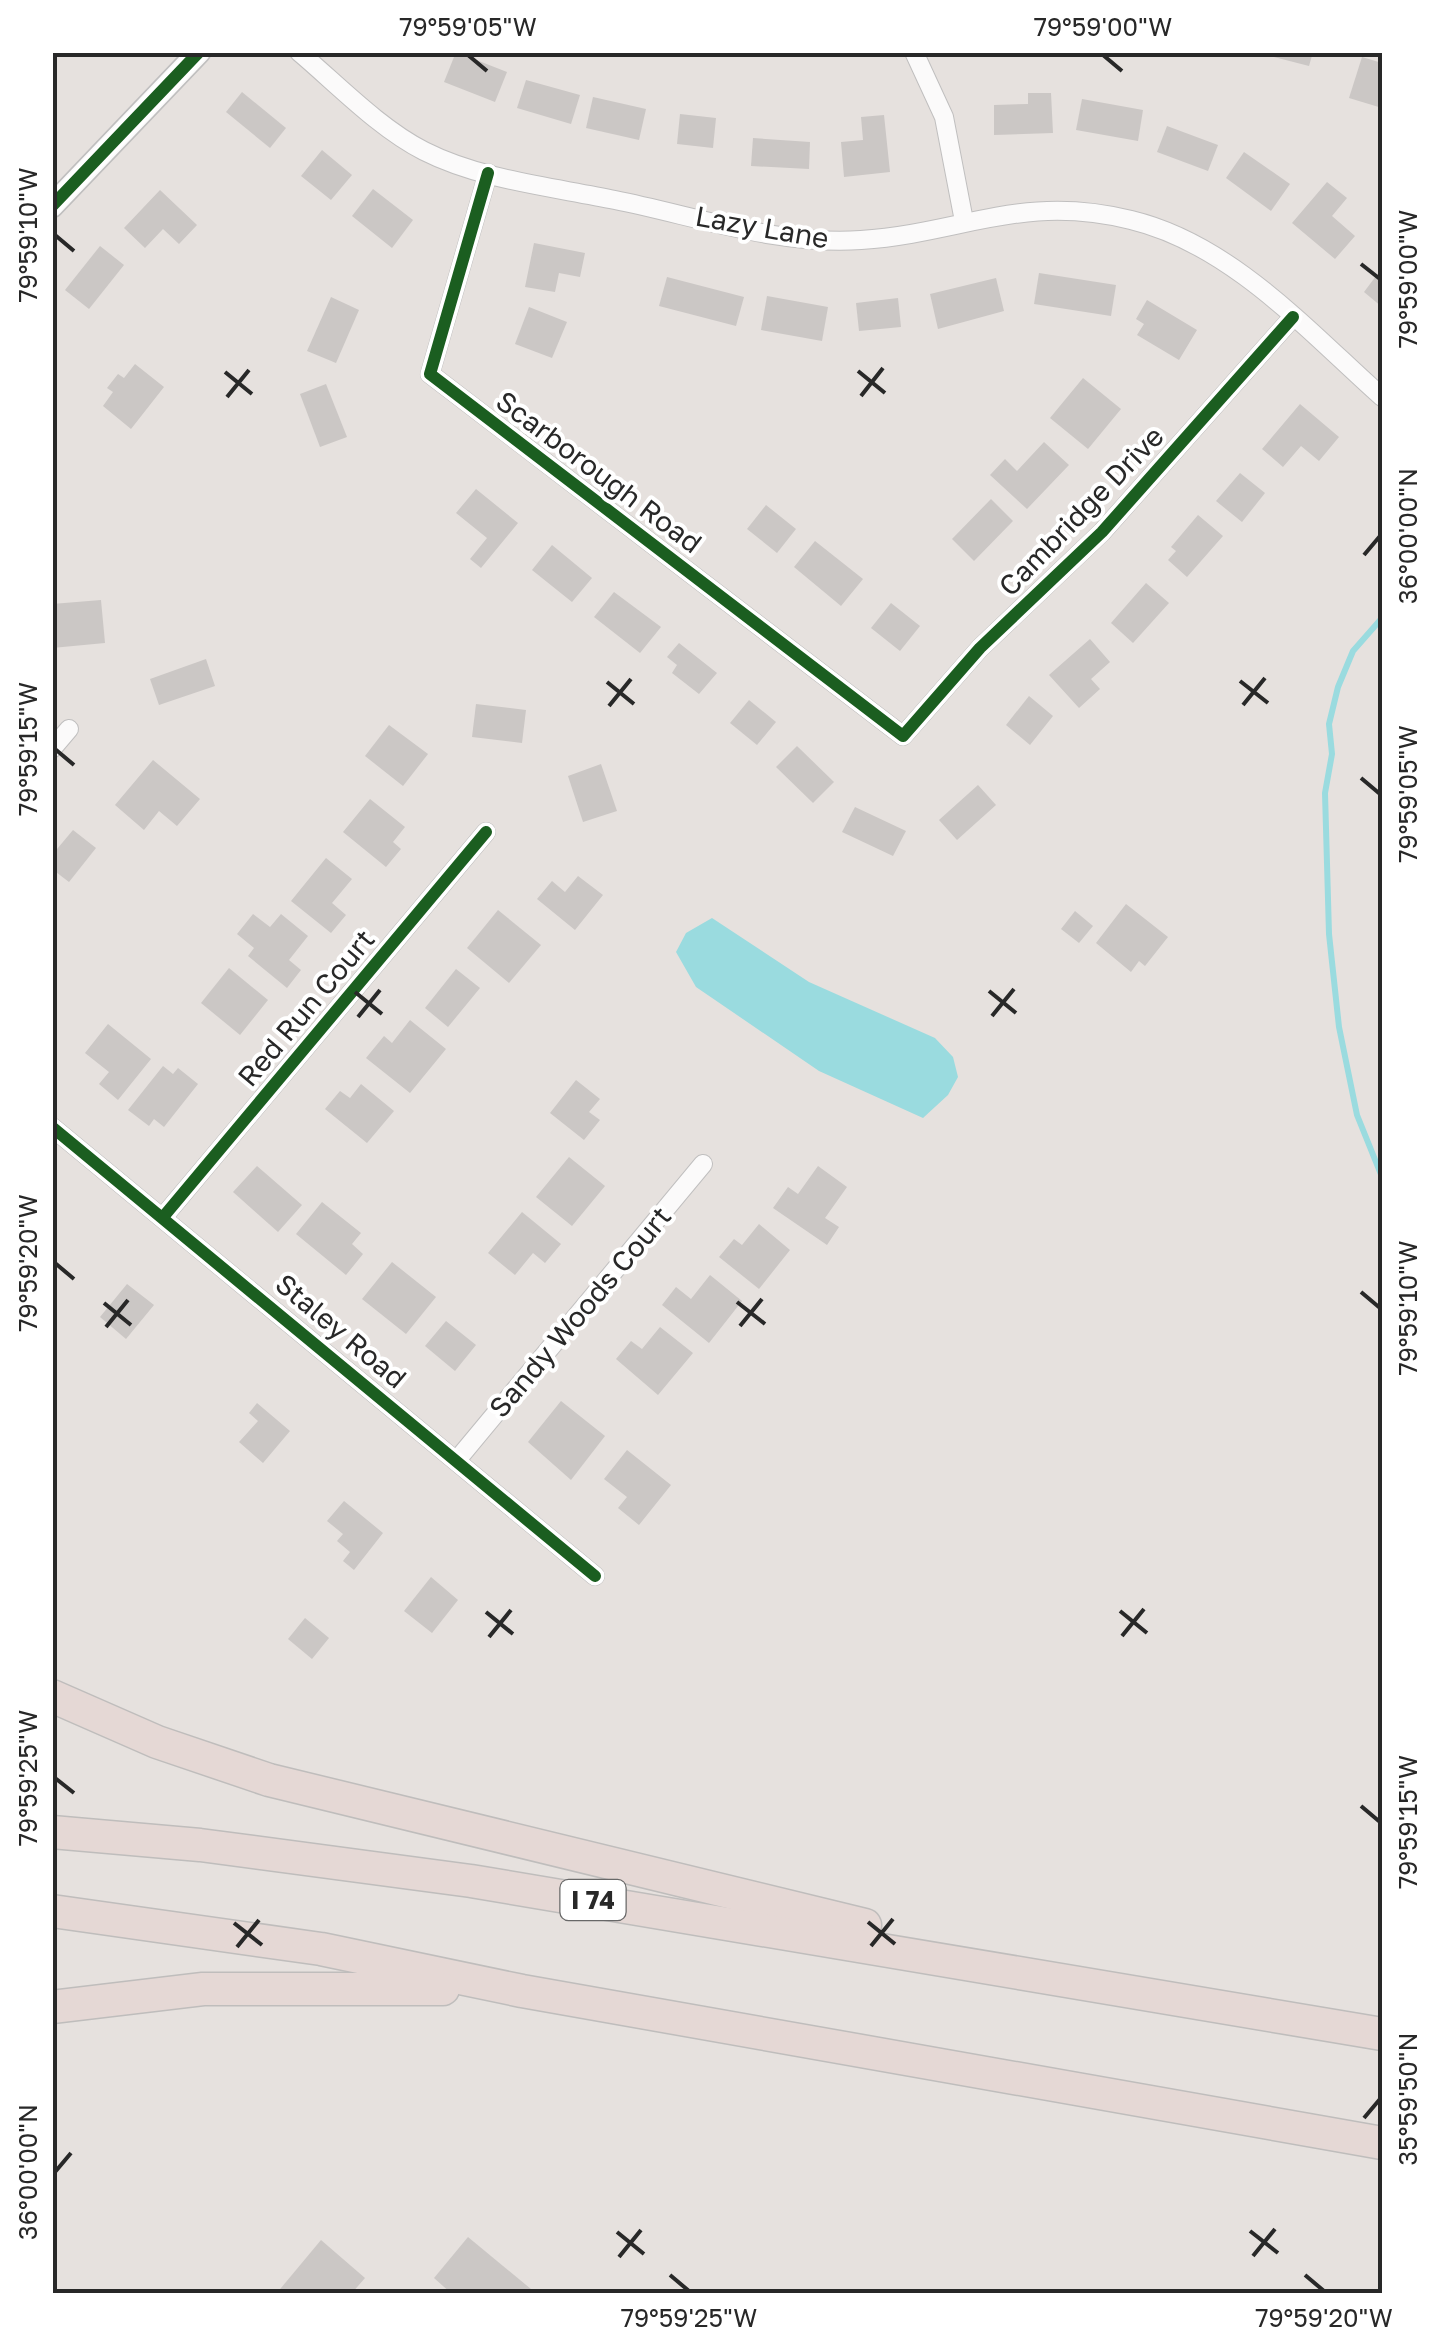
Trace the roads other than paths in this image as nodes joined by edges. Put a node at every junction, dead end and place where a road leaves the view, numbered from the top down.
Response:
1 (199, 52) edge
2 (299, 52) edge
3 (914, 52) edge
4 (488, 173) junction
5 (52, 206) edge
6 (964, 221) junction
7 (1293, 318) junction
8 (1382, 397) edge
9 (69, 728) dead end
10 (903, 736) joint
11 (52, 750) edge
12 (486, 832) dead end
13 (52, 1128) edge
14 (703, 1164) dead end
15 (164, 1216) junction
16 (456, 1460) junction
17 (595, 1576) dead end
18 (52, 1696) edge
19 (52, 1832) edge
20 (52, 1911) edge
21 (522, 1990) junction
22 (1131, 1990) junction
23 (52, 2007) edge
24 (1382, 2034) edge
25 (1382, 2142) edge

1 - 5 street
2 - 4 street, Lazy Lane
3 - 6 street
4 - 6 street, Lazy Lane
4 - 10 street, Scarborough Road
6 - 7 street, Lazy Lane
7 - 8 street, Lazy Lane
7 - 10 street, Cambridge Drive
9 - 11 street
12 - 15 street, Red Run Court
13 - 15 street, Staley Road
14 - 16 street, Sandy Woods Court
15 - 16 street, Staley Road
16 - 17 street, Staley Road
18 - 22 highway
19 - 22 highway, I 74
20 - 21 highway
21 - 23 highway
21 - 25 highway
22 - 24 highway, I 74

